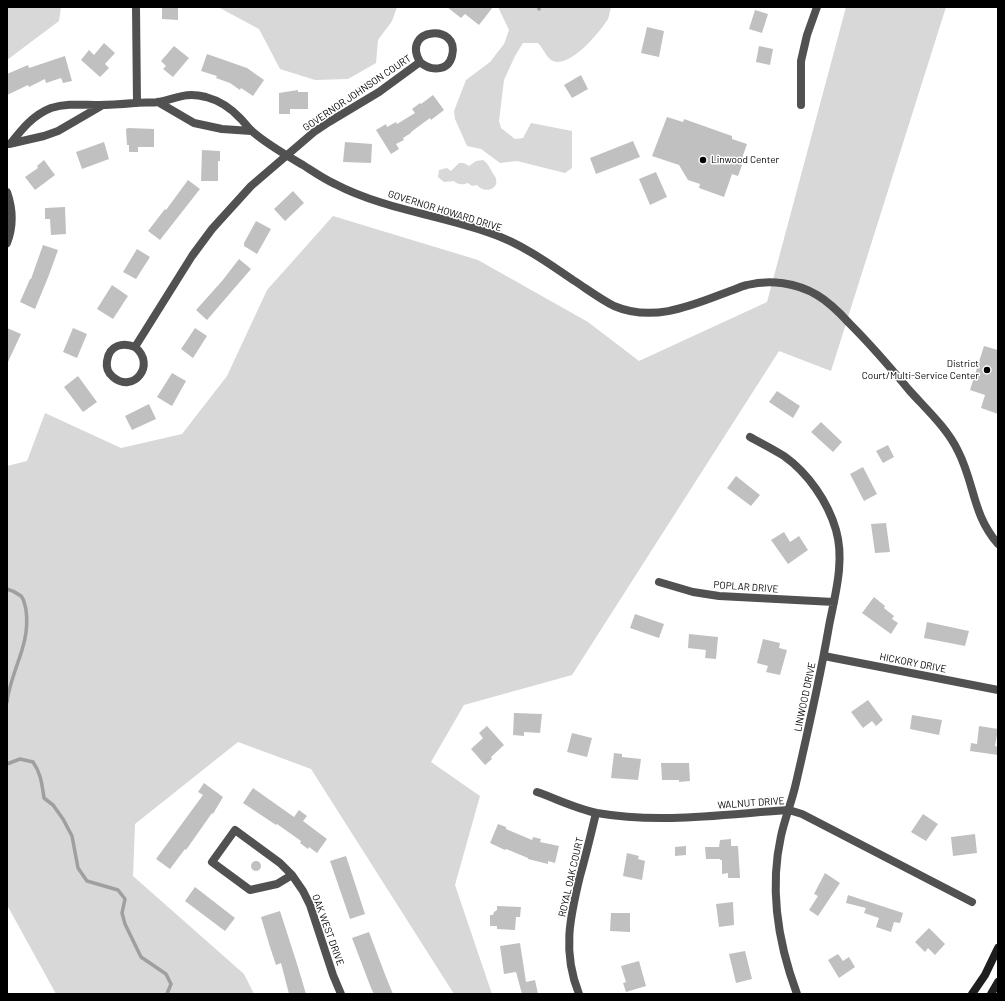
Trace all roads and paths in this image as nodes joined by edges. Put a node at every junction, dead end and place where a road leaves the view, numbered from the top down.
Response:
1 (136, 7) edge
2 (817, 7) edge
3 (420, 62) junction
4 (158, 102) junction
5 (137, 103) junction
6 (102, 105) junction
7 (801, 105) dead end
8 (251, 131) junction
9 (9, 145) edge
10 (287, 156) junction
11 (7, 192) edge
12 (7, 243) edge
13 (135, 347) junction
14 (750, 437) dead end
15 (998, 544) edge
16 (659, 582) dead end
17 (834, 602) junction
18 (824, 656) junction
19 (998, 690) edge
20 (537, 792) dead end
21 (789, 810) junction
22 (596, 813) junction
23 (292, 875) junction
24 (972, 902) dead end
25 (998, 948) edge
26 (998, 982) edge
27 (341, 994) edge
28 (579, 994) edge
29 (797, 994) edge
30 (972, 994) edge
31 (990, 994) edge

1 - 5 street
2 - 7 street
3 - 3 street, GOVERNOR JOHNSON COURT
3 - 10 street, GOVERNOR JOHNSON COURT
4 - 5 street, GOVERNOR HOWARD DRIVE
4 - 8 street
4 - 8 street, GOVERNOR HOWARD DRIVE
5 - 6 street, GOVERNOR HOWARD DRIVE
6 - 9 street, GOVERNOR HOWARD DRIVE
6 - 9 street, GOVERNOR HOWARD DRIVE
8 - 10 street, GOVERNOR HOWARD DRIVE
10 - 13 street, GOVERNOR JOHNSON COURT
10 - 15 street, GOVERNOR HOWARD DRIVE
11 - 12 street
13 - 13 street
14 - 17 street, LINWOOD DRIVE
16 - 17 street, POPLAR DRIVE
17 - 18 street, LINWOOD DRIVE
18 - 19 street, HICKORY DRIVE
18 - 21 street, LINWOOD DRIVE
20 - 22 street, WALNUT DRIVE
21 - 22 street, WALNUT DRIVE
21 - 24 street, WALNUT DRIVE
21 - 29 street, LINWOOD DRIVE
22 - 28 street, ROYAL OAK COURT
23 - 23 street, OAK WEST DRIVE
23 - 27 street, OAK WEST DRIVE
25 - 30 main road
26 - 31 main road

